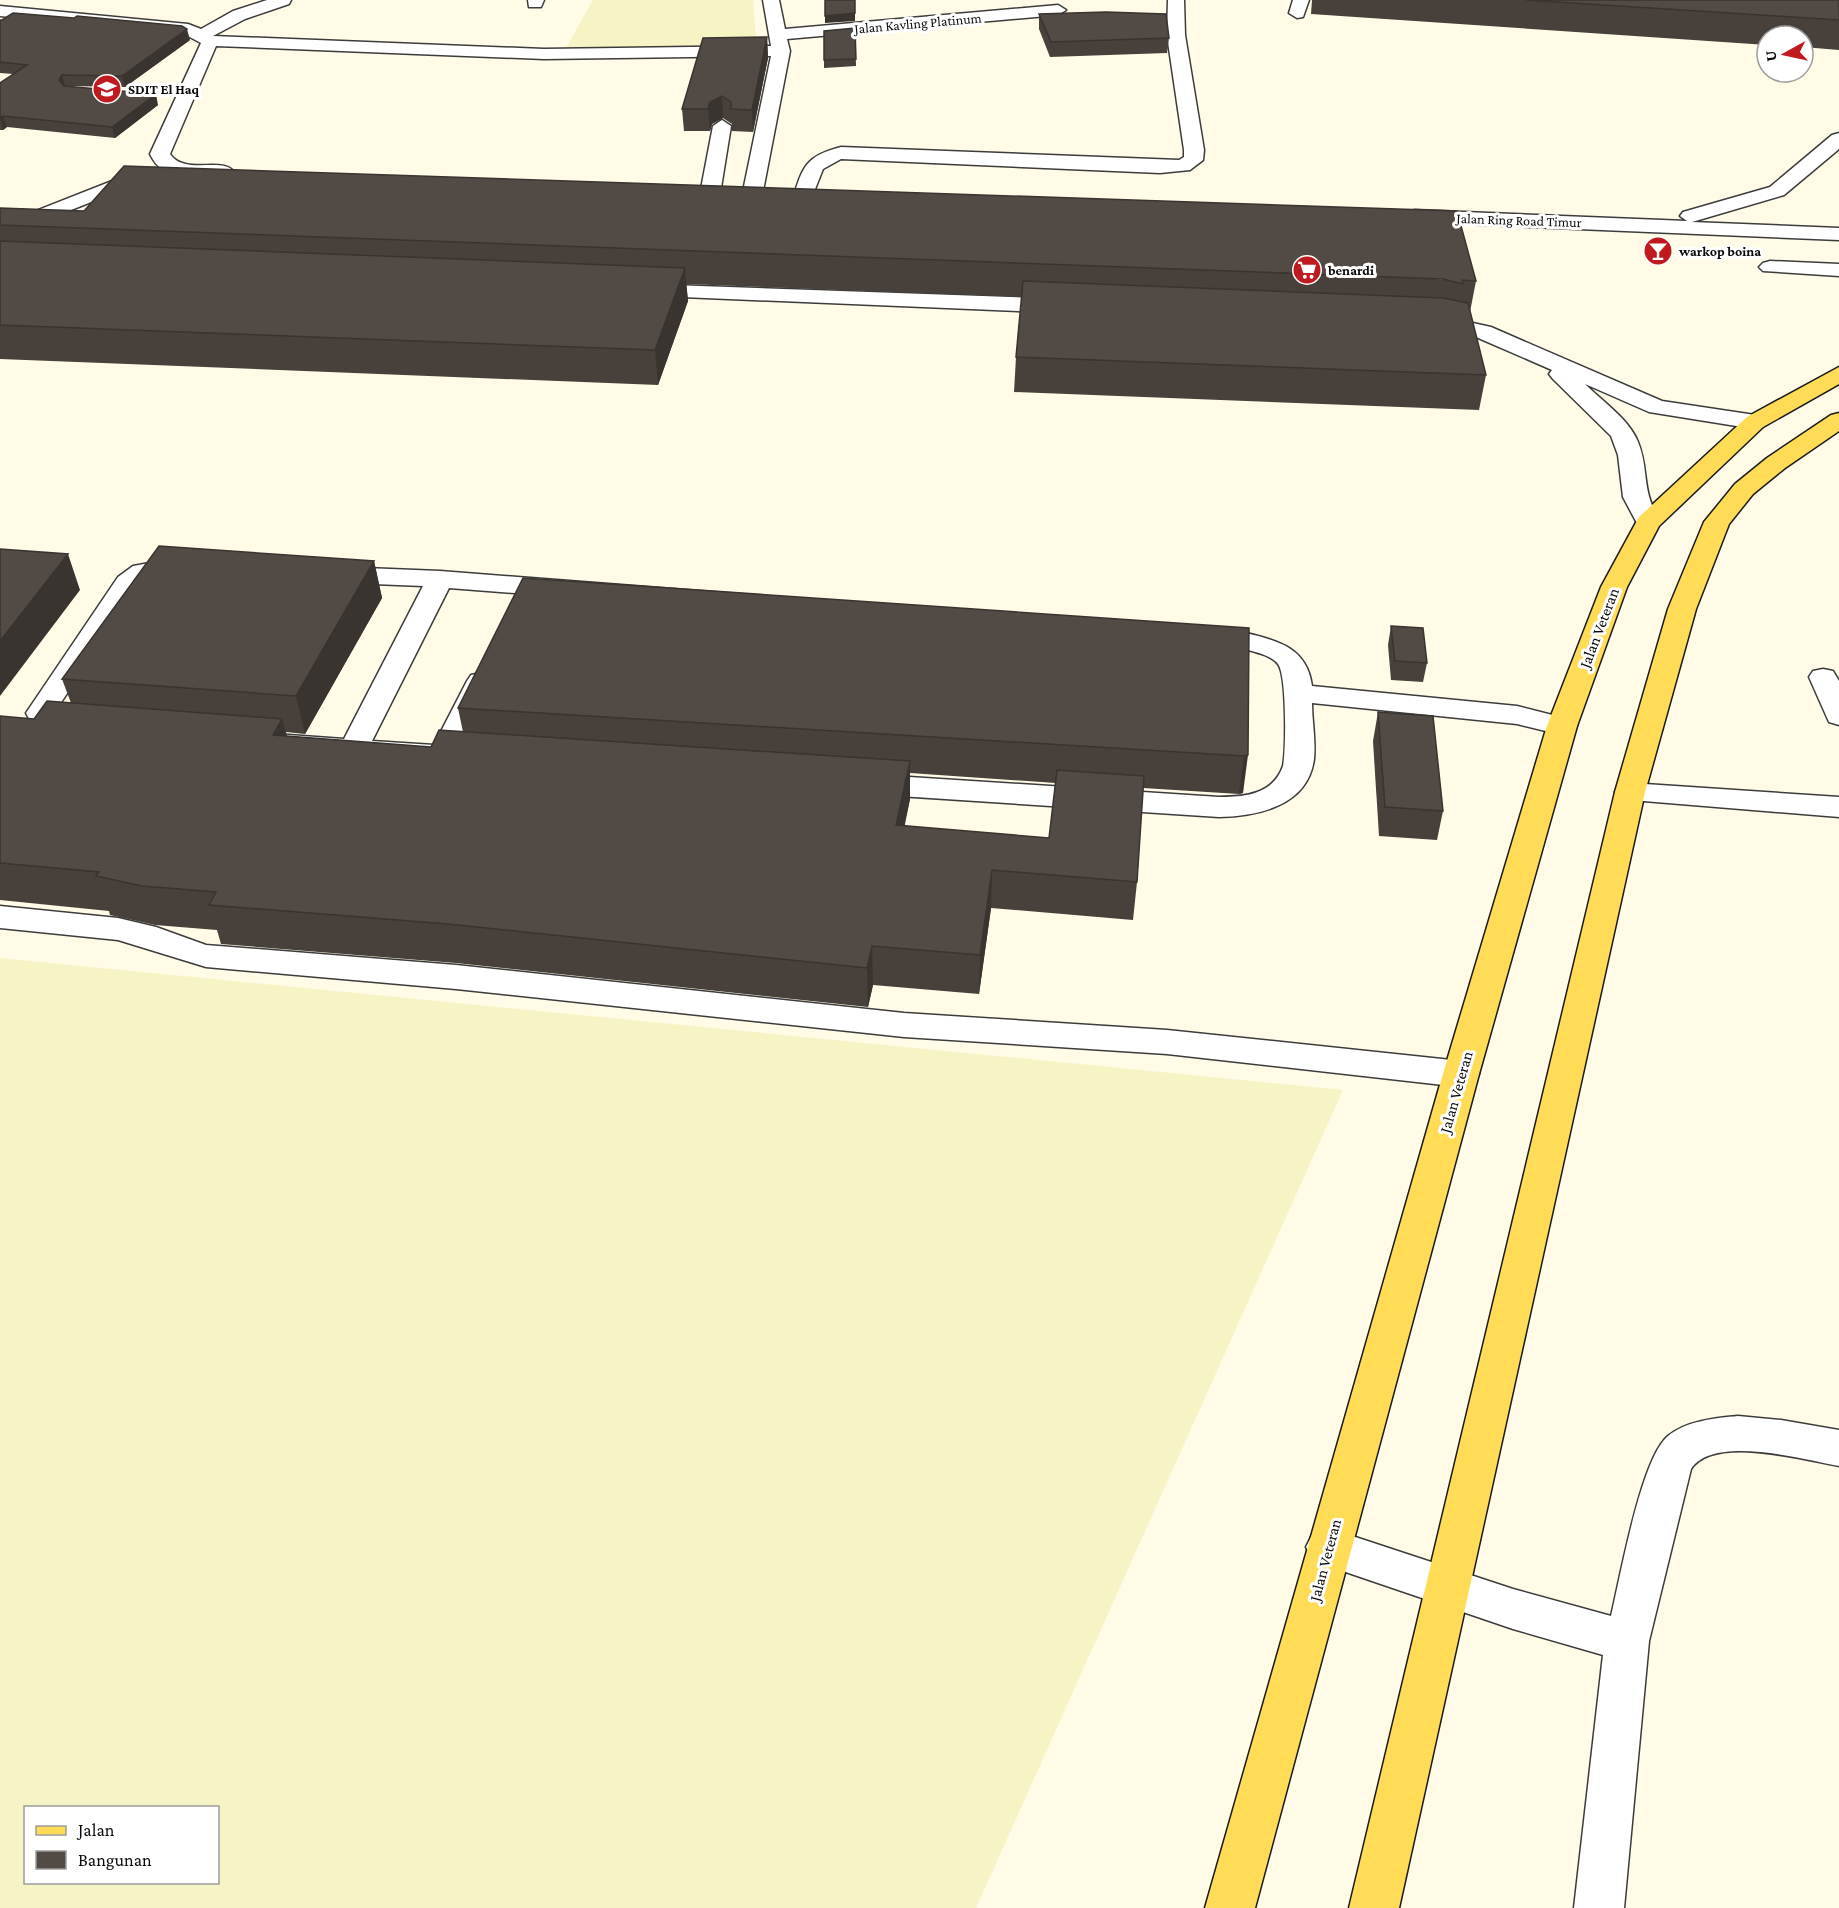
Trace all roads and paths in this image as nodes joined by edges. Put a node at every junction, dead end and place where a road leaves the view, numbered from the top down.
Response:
1 (283, 0) edge
2 (771, 0) edge
3 (1176, 0) edge
4 (1058, 10) dead end
5 (0, 11) edge
6 (206, 38) junction
7 (779, 43) junction
8 (722, 126) dead end
9 (1839, 139) edge
10 (169, 165) junction
11 (239, 172) edge
12 (686, 193) edge
13 (710, 194) junction
14 (752, 196) junction
15 (803, 198) junction
16 (827, 199) edge
17 (1395, 215) edge
18 (1674, 226) junction
19 (0, 232) edge
20 (1839, 234) edge
21 (1770, 267) dead end
22 (1839, 270) edge
23 (617, 288) edge
24 (1081, 306) edge
25 (1414, 320) edge
26 (1839, 374) edge
27 (1600, 394) junction
28 (1839, 420) edge
29 (1755, 422) junction
30 (1648, 522) junction
31 (440, 579) junction
32 (491, 659) edge
33 (1823, 677) dead end
34 (1298, 693) junction
35 (1839, 716) edge
36 (1537, 719) junction
37 (354, 748) junction
38 (444, 754) junction
39 (1630, 792) junction
40 (1839, 807) edge
41 (0, 917) edge
42 (1451, 1072) junction
43 (1839, 1448) edge
44 (1328, 1547) junction
45 (1448, 1586) junction
46 (1627, 1641) junction
47 (1230, 1908) edge
48 (1374, 1908) edge
49 (1599, 1908) edge

1 - 6 street
2 - 7 street
3 - 15 street
4 - 7 street, Jalan Kavling Platinum
5 - 6 street
6 - 7 street, Jalan Kavling Platinum
6 - 10 street
7 - 14 street
8 - 13 street
9 - 18 street
10 - 11 street
10 - 19 street
12 - 13 street
13 - 14 street
14 - 15 street
15 - 16 street
17 - 18 street, Jalan Ring Road Timur
18 - 20 street, Jalan Ring Road Timur
21 - 22 street
23 - 24 street
25 - 27 street
26 - 29 main road, Jalan Veteran
27 - 29 street
27 - 30 street
28 - 39 main road
29 - 30 main road, Jalan Veteran
30 - 36 main road, Jalan Veteran
31 - 34 street
31 - 37 street
31 - 37 street
32 - 38 street
33 - 35 street
34 - 36 street
34 - 38 street
36 - 42 main road, Jalan Veteran
37 - 38 street
39 - 40 street
39 - 45 main road
41 - 42 street
42 - 44 main road, Jalan Veteran
43 - 46 street
44 - 45 street
44 - 47 main road, Jalan Veteran
45 - 46 street
45 - 48 main road
46 - 49 street

